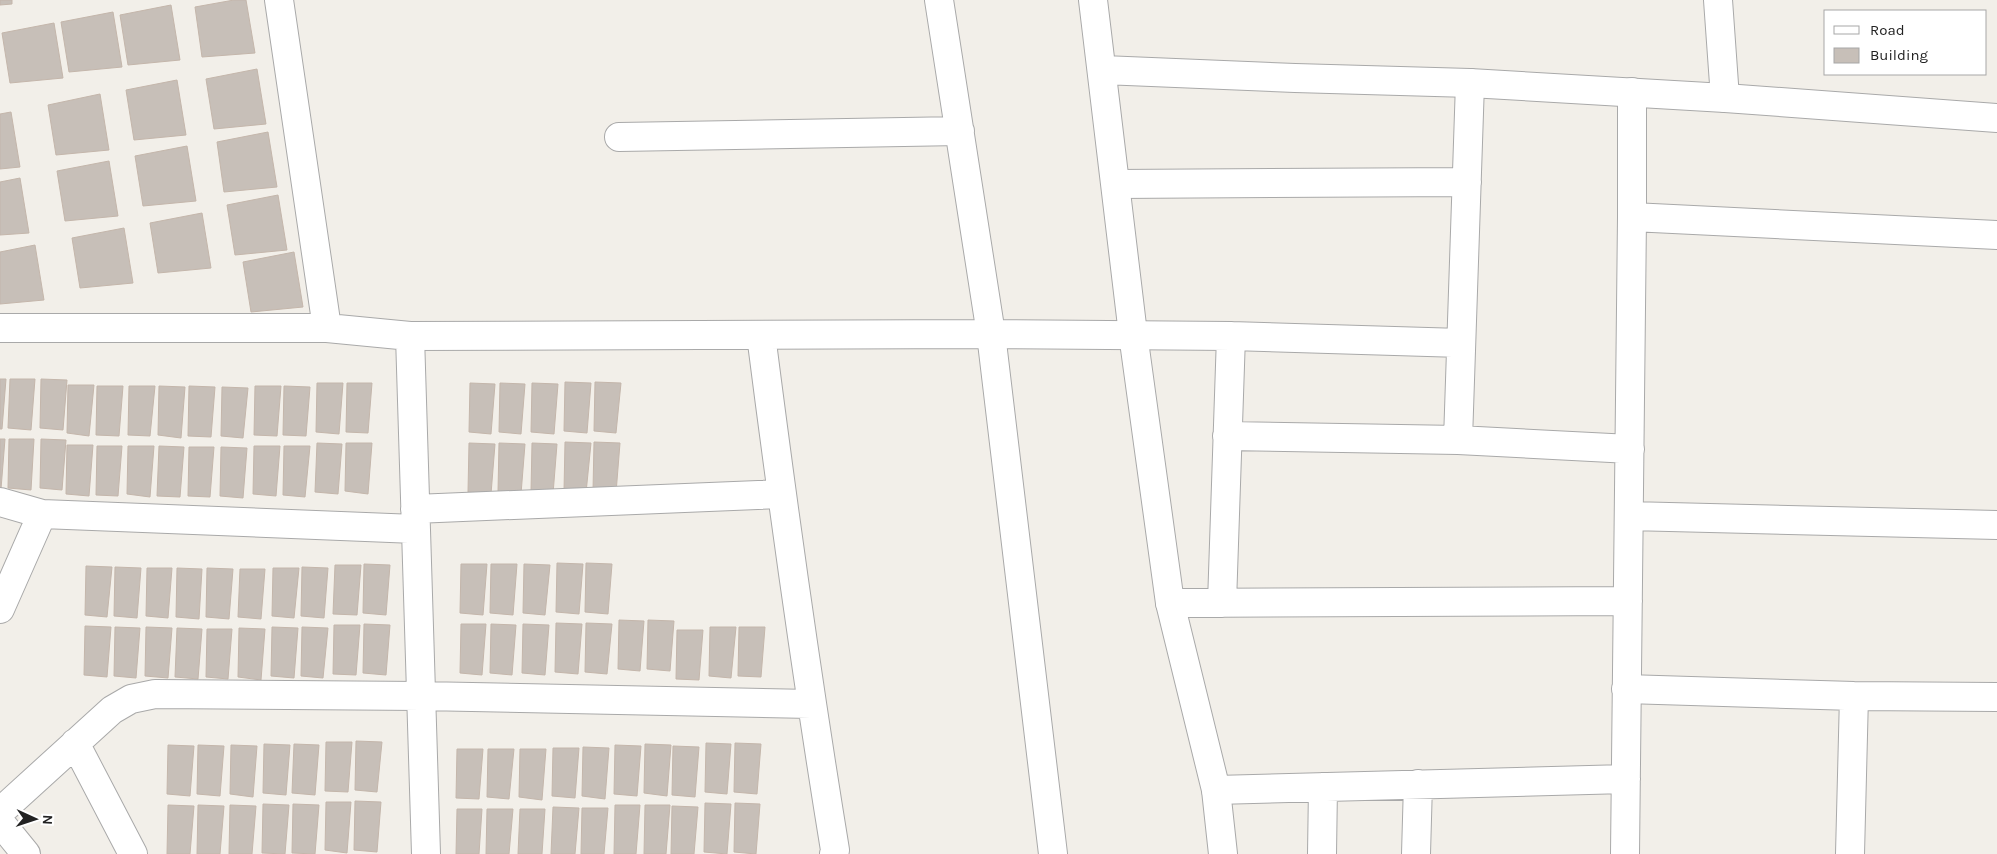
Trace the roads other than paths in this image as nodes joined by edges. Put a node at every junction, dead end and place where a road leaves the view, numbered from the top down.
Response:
1 (279, 0) edge
2 (939, 0) edge
3 (1093, 0) edge
4 (1718, 0) edge
5 (1103, 70) junction
6 (1470, 82) junction
7 (1632, 92) junction
8 (1725, 98) junction
9 (1997, 118) edge
10 (960, 131) junction
11 (618, 136) dead end
12 (1467, 182) junction
13 (1116, 184) junction
14 (1632, 217) junction
15 (1997, 235) edge
16 (0, 328) edge
17 (327, 328) junction
18 (991, 334) junction
19 (1132, 334) junction
20 (761, 335) junction
21 (410, 336) junction
22 (1231, 336) junction
23 (1462, 343) junction
24 (1228, 436) junction
25 (1458, 440) junction
26 (1630, 449) junction
27 (781, 494) junction
28 (0, 502) edge
29 (42, 514) junction
30 (1629, 516) junction
31 (415, 519) junction
32 (1997, 525) edge
33 (1628, 602) junction
34 (1222, 603) junction
35 (1170, 604) junction
36 (0, 610) edge
37 (1626, 690) junction
38 (421, 696) junction
39 (1854, 696) junction
40 (1997, 697) edge
41 (811, 704) junction
42 (75, 743) junction
43 (1626, 780) junction
44 (1418, 784) junction
45 (1323, 787) junction
46 (1216, 790) junction
47 (0, 812) edge
48 (0, 822) edge
49 (26, 854) edge
50 (133, 854) edge
51 (426, 854) edge
52 (834, 854) edge
53 (1053, 854) edge
54 (1224, 854) edge
55 (1322, 854) edge
56 (1416, 854) edge
57 (1625, 854) edge
58 (1850, 854) edge

1 - 17 street
2 - 10 street
3 - 5 street
4 - 8 street
5 - 6 street
5 - 13 street
6 - 7 street
6 - 12 street
7 - 8 street
7 - 14 street
8 - 9 street
10 - 11 street
10 - 18 street
12 - 13 street
12 - 23 street
13 - 19 street
14 - 15 street
14 - 26 street
16 - 17 street
17 - 21 street
18 - 19 street
18 - 20 street
18 - 53 street
19 - 22 street
19 - 35 street
20 - 21 street
20 - 27 street
21 - 31 street
22 - 23 street
22 - 24 street
23 - 25 street
24 - 25 street
24 - 34 street
25 - 26 street
26 - 30 street
27 - 31 street
27 - 41 street
28 - 29 street
29 - 31 street
29 - 36 street
30 - 32 street
30 - 33 street
31 - 38 street
33 - 34 street
33 - 37 street
34 - 35 street
35 - 46 street
37 - 39 street
37 - 43 street
38 - 41 street
38 - 42 street
38 - 51 street
39 - 40 street
39 - 58 street
41 - 52 street
42 - 47 street
42 - 50 street
43 - 44 street
43 - 57 street
44 - 45 street
44 - 56 street
45 - 46 street
45 - 55 street
46 - 54 street
48 - 49 street

